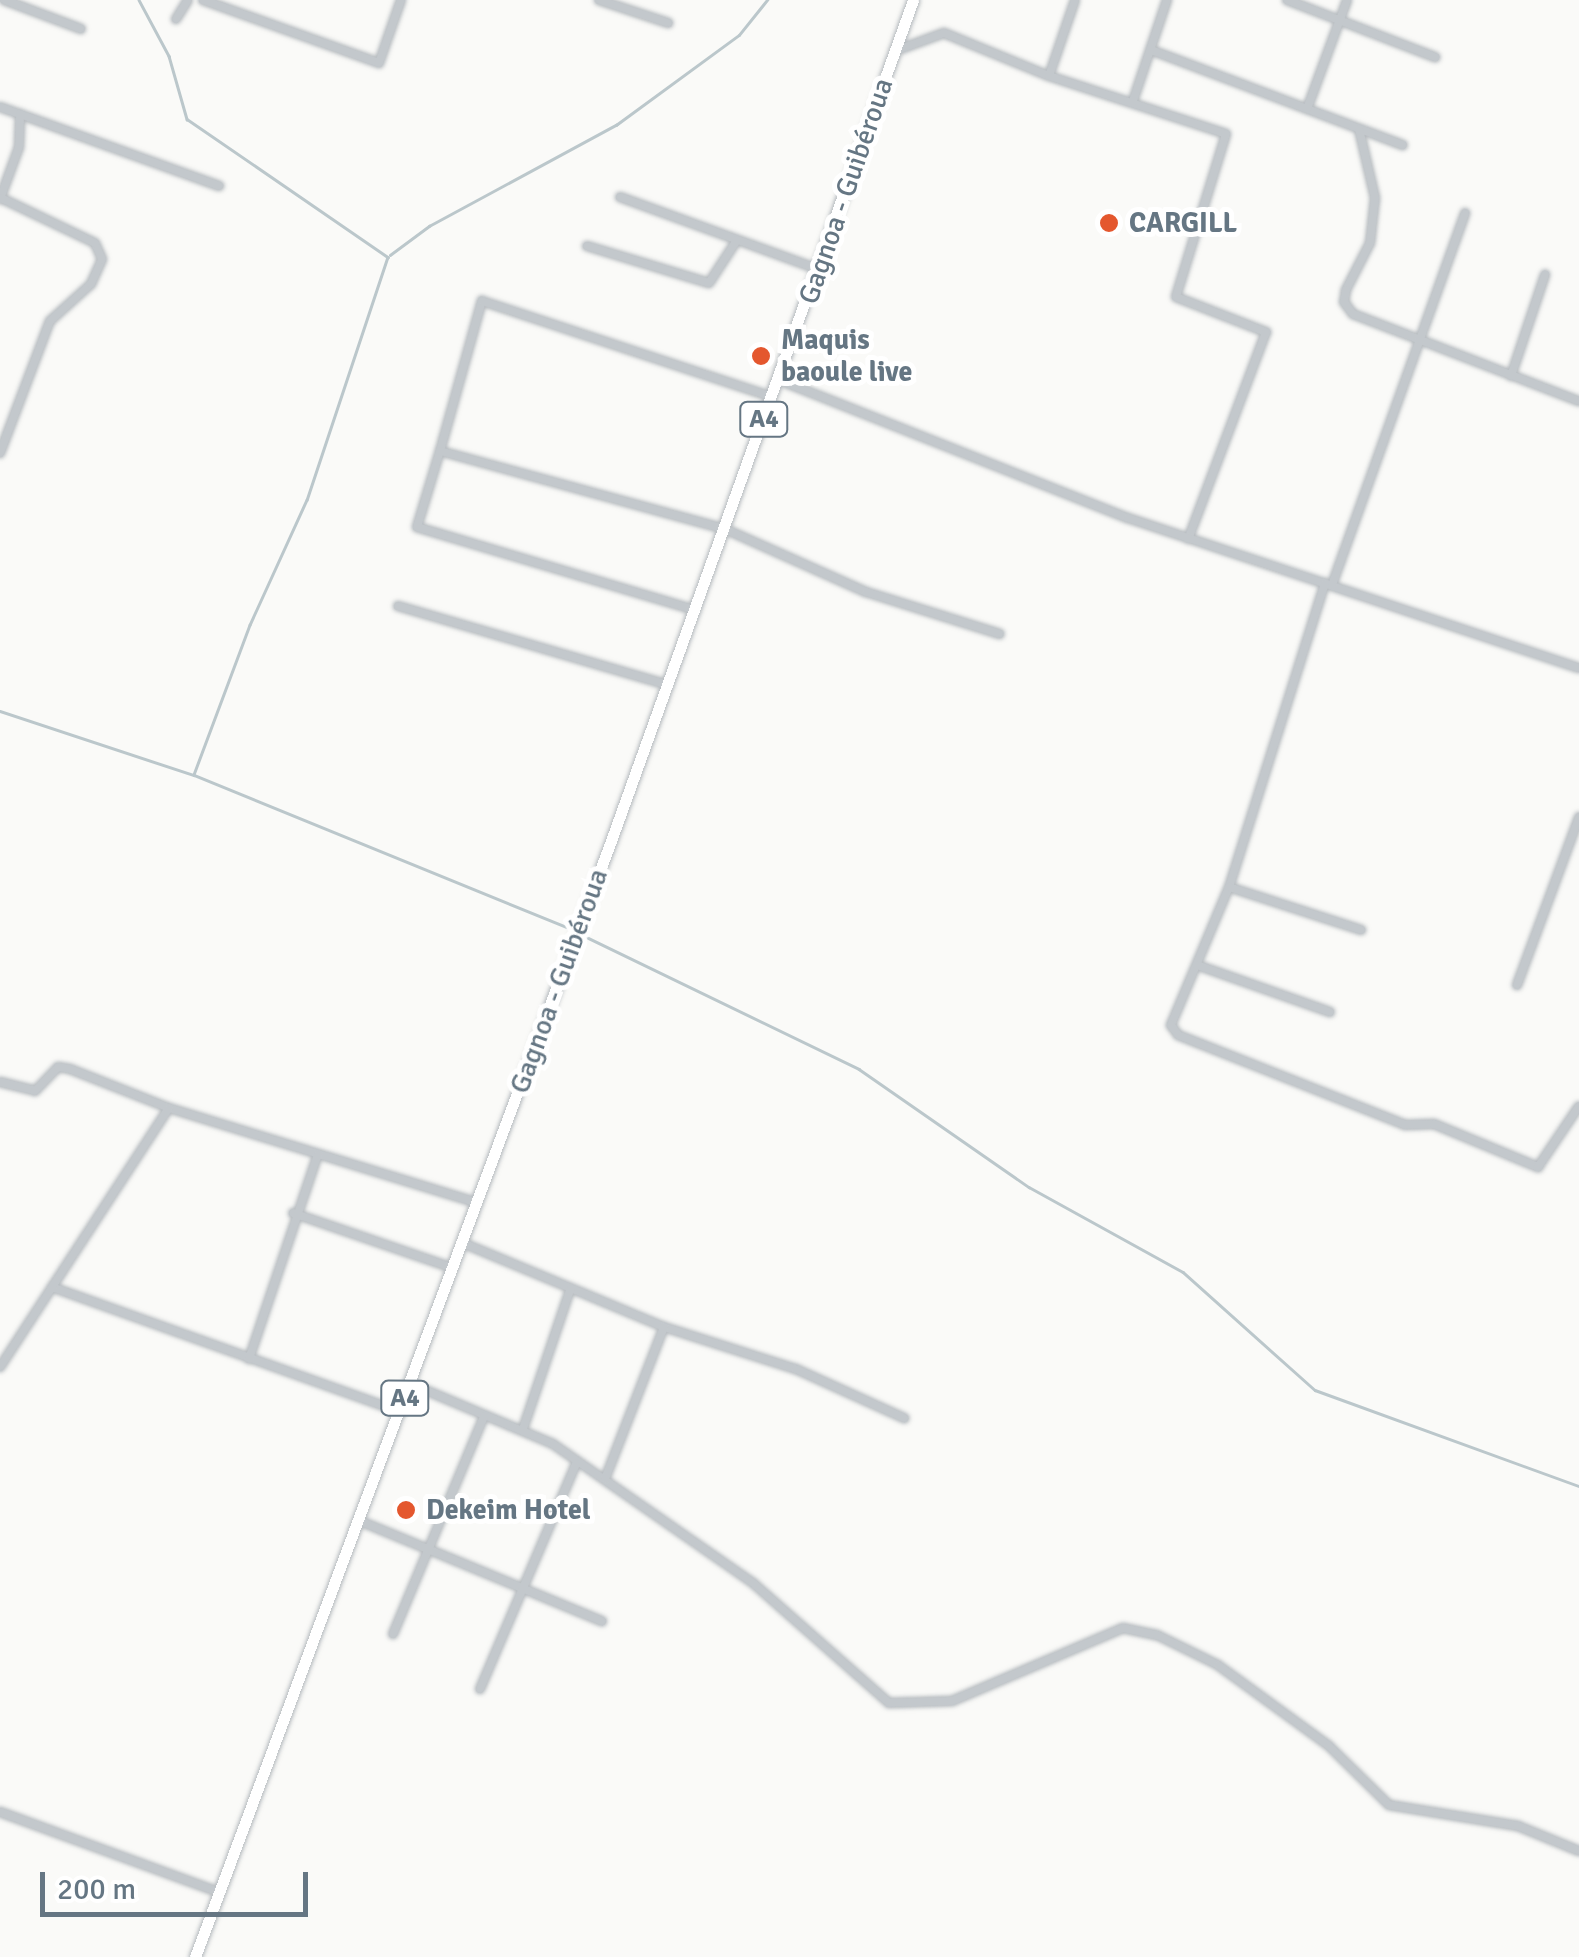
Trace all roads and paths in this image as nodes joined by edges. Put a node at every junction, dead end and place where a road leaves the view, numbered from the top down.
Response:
1 (4, 0) edge
2 (188, 0) edge
3 (204, 0) edge
4 (402, 0) edge
5 (598, 0) edge
6 (913, 0) edge
7 (1075, 0) edge
8 (1167, 0) edge
9 (1286, 0) edge
10 (1348, 0) edge
11 (176, 19) dead end
12 (1336, 20) junction
13 (668, 23) dead end
14 (81, 29) dead end
15 (1150, 50) junction
16 (896, 51) junction
17 (1435, 58) dead end
18 (1049, 76) junction
19 (1134, 101) junction
20 (0, 107) edge
21 (1307, 109) junction
22 (20, 114) junction
23 (1359, 129) junction
24 (1403, 146) dead end
25 (219, 186) dead end
26 (0, 198) edge
27 (620, 198) dead end
28 (1465, 213) dead end
29 (737, 240) junction
30 (587, 246) dead end
31 (818, 270) junction
32 (1544, 275) dead end
33 (1418, 342) junction
34 (1511, 376) junction
35 (779, 380) junction
36 (772, 397) junction
37 (1579, 401) edge
38 (440, 451) junction
39 (0, 453) edge
40 (725, 530) junction
41 (1188, 539) junction
42 (1329, 584) junction
43 (398, 606) dead end
44 (695, 610) junction
45 (1000, 634) dead end
46 (1579, 668) edge
47 (668, 685) junction
48 (1579, 816) edge
49 (1229, 887) junction
50 (1361, 930) dead end
51 (1197, 965) junction
52 (1517, 985) dead end
53 (1330, 1012) dead end
54 (0, 1082) edge
55 (1579, 1106) edge
56 (169, 1108) junction
57 (318, 1154) junction
58 (478, 1203) junction
59 (293, 1213) junction
60 (463, 1243) junction
61 (454, 1268) junction
62 (52, 1287) junction
63 (570, 1290) junction
64 (664, 1328) junction
65 (249, 1360) junction
66 (0, 1367) edge
67 (410, 1384) junction
68 (400, 1412) junction
69 (484, 1416) junction
70 (904, 1418) dead end
71 (523, 1428) junction
72 (576, 1464) junction
73 (605, 1479) junction
74 (360, 1522) junction
75 (428, 1554) junction
76 (520, 1592) junction
77 (602, 1621) dead end
78 (394, 1634) dead end
79 (480, 1690) dead end
80 (0, 1812) edge
81 (1579, 1851) edge
82 (219, 1892) junction
83 (194, 1957) edge

1 - 14 street
2 - 11 street
3 - 4 street
5 - 13 street
6 - 16 main road, Gagnoa - Guibéroua / A4
7 - 18 street
8 - 15 street
9 - 12 street
10 - 12 street
12 - 17 street
12 - 21 street
15 - 19 street
15 - 21 street
16 - 18 street
16 - 31 main road, Gagnoa - Guibéroua / A4
18 - 19 street
19 - 41 street
20 - 22 street
21 - 23 street
22 - 25 street
22 - 26 street
23 - 24 street
23 - 33 street
26 - 39 street
27 - 29 street
28 - 33 street
29 - 30 street
29 - 31 street
31 - 35 main road, Gagnoa - Guibéroua / A4
32 - 34 street
33 - 34 street
33 - 42 street
34 - 37 street
35 - 36 main road, Gagnoa - Guibéroua / A4
35 - 41 street
36 - 38 street
36 - 40 main road, Gagnoa - Guibéroua / A4
38 - 40 street
38 - 44 street
40 - 44 main road, Gagnoa - Guibéroua / A4
40 - 45 street
41 - 42 street
42 - 46 street
42 - 49 street
43 - 47 street
44 - 47 main road, Gagnoa - Guibéroua / A4
47 - 58 main road, Gagnoa - Guibéroua / A4
48 - 52 street
49 - 50 street
49 - 51 street
51 - 53 street
51 - 55 street
54 - 56 street
56 - 57 street
56 - 62 street
57 - 58 street
57 - 59 street
58 - 60 main road, Gagnoa - Guibéroua / A4
59 - 61 street
59 - 65 street
60 - 61 main road, Gagnoa - Guibéroua / A4
60 - 63 street
61 - 67 main road, Gagnoa - Guibéroua / A4
62 - 65 street
62 - 66 street
63 - 64 street
63 - 71 street
64 - 70 street
64 - 73 street
65 - 68 street
67 - 68 main road, Gagnoa - Guibéroua / A4
67 - 69 street
68 - 74 main road, Gagnoa - Guibéroua / A4
69 - 71 street
69 - 75 street
71 - 72 street
72 - 73 street
72 - 76 street
73 - 81 street
74 - 75 street
74 - 82 main road, Gagnoa - Guibéroua / A4
75 - 76 street
75 - 78 street
76 - 77 street
76 - 79 street
80 - 82 street
82 - 83 main road, Gagnoa - Guibéroua / A4

